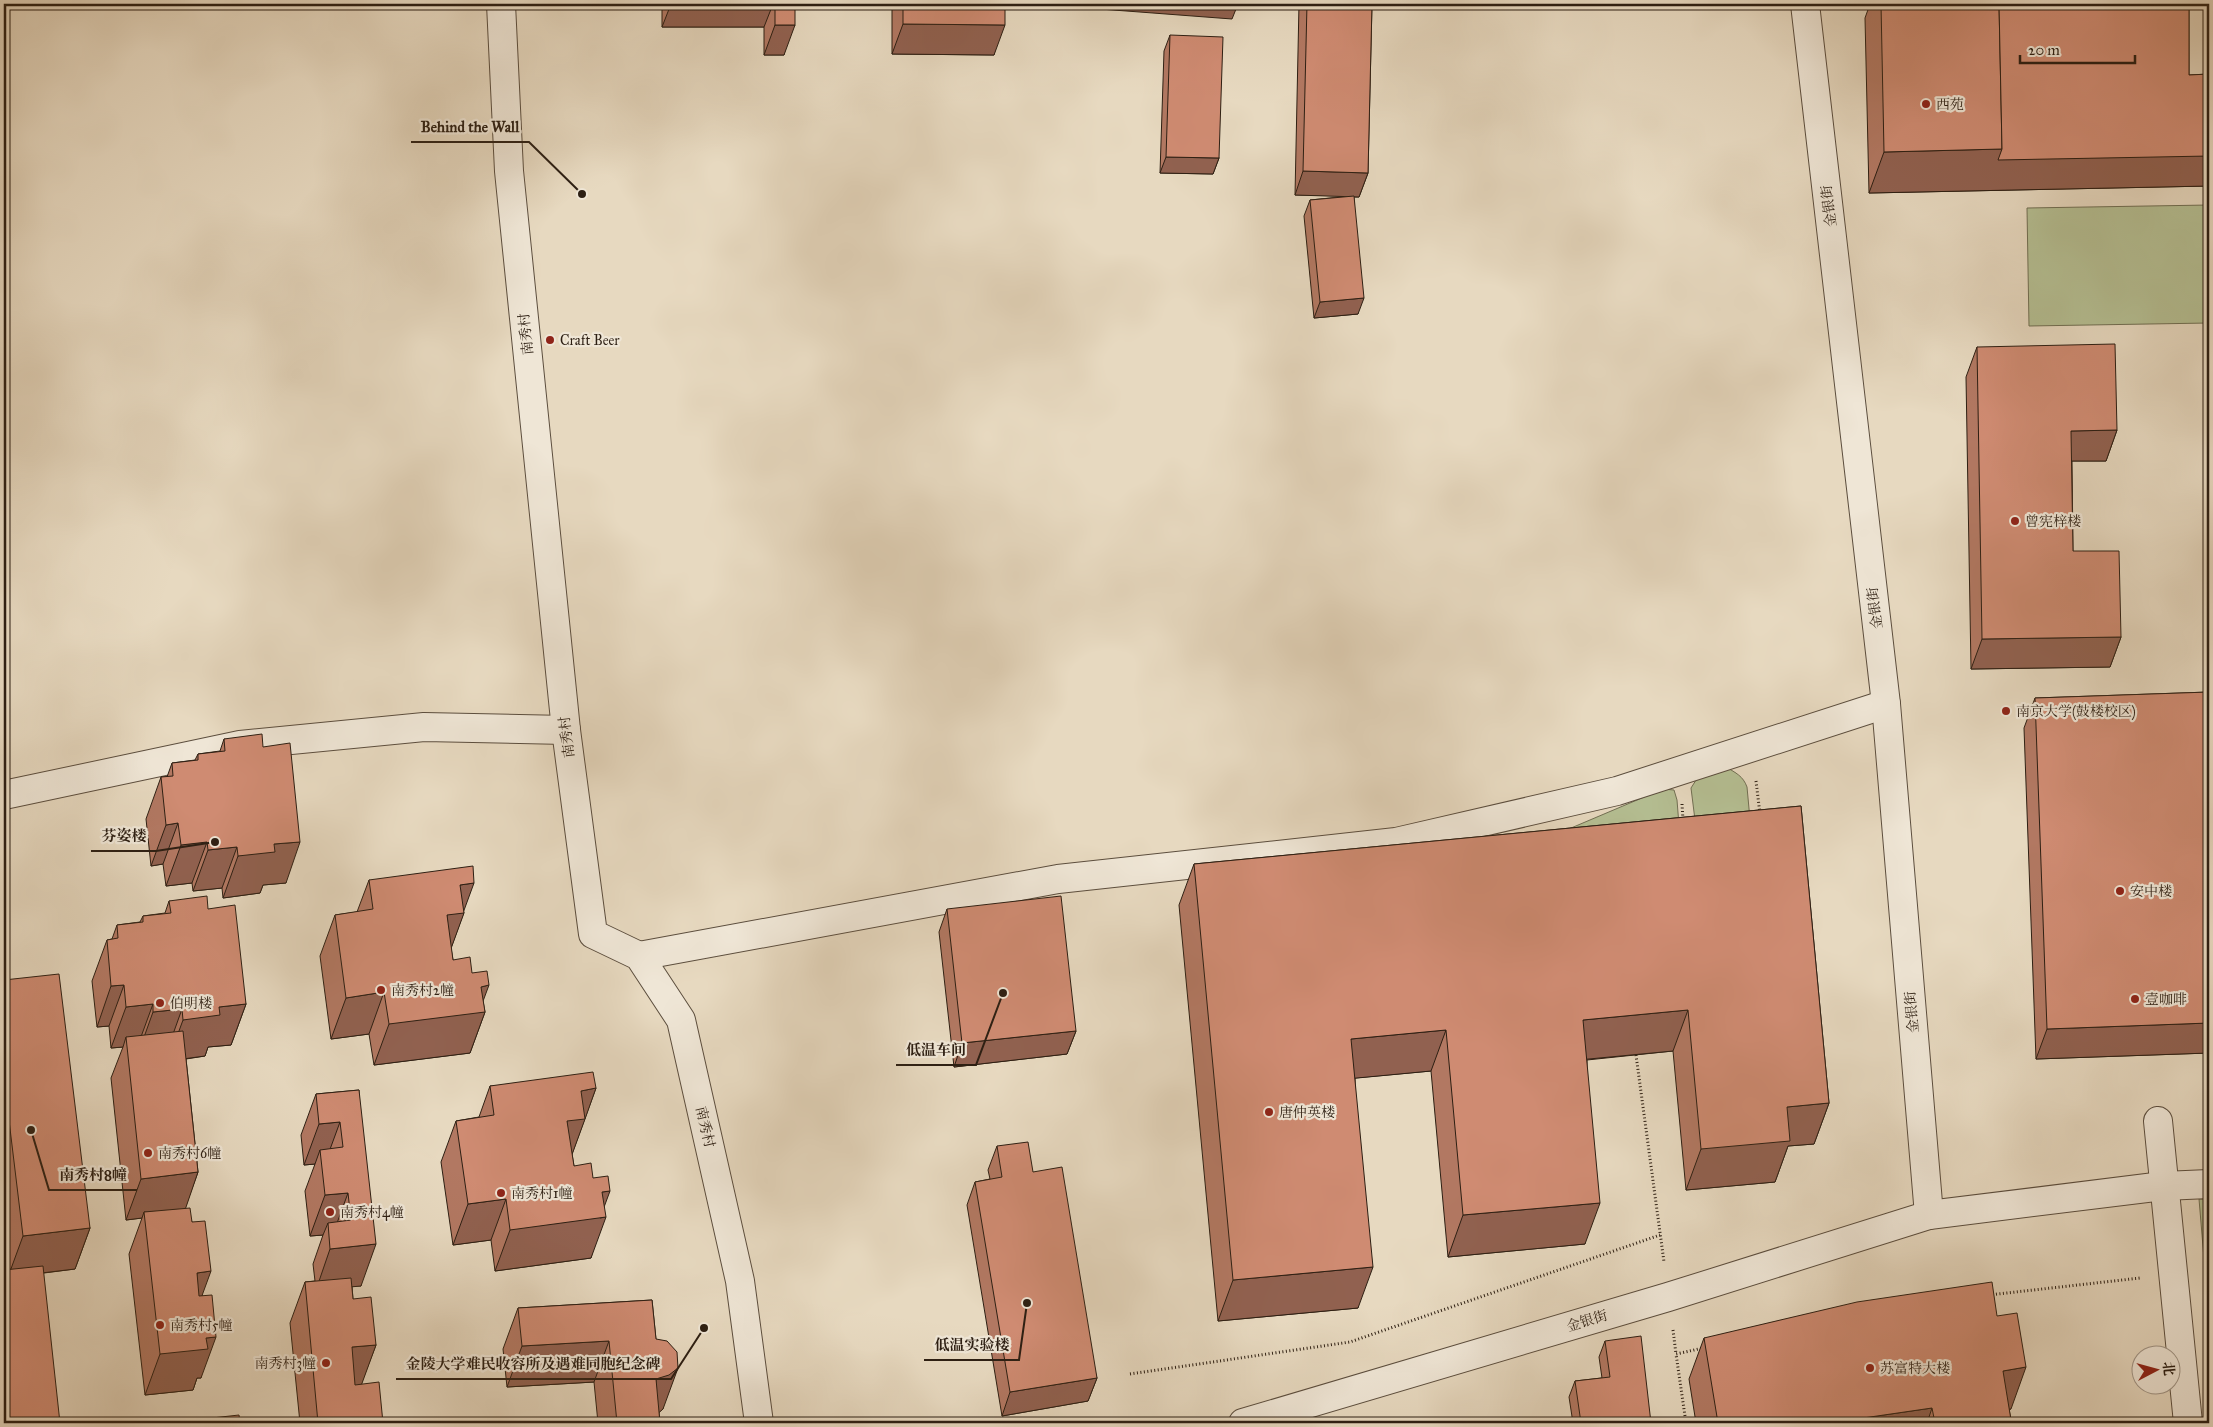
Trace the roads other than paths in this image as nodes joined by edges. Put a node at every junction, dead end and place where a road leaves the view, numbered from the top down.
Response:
1 (501, 4) edge
2 (1805, 4) edge
3 (1886, 704) junction
4 (566, 730) junction
5 (4, 795) edge
6 (639, 956) junction
7 (2158, 1121) dead end
8 (2209, 1184) edge
9 (2163, 1186) junction
10 (1928, 1215) junction
11 (759, 1423) edge
12 (1243, 1423) edge
13 (2188, 1423) edge

1 - 4 street, 南秀村
2 - 3 street, 金银街
3 - 6 street
3 - 10 street, 金银街
4 - 5 street
4 - 6 street, 南秀村
6 - 11 street, 南秀村
7 - 9 street
8 - 9 street, 金银街
9 - 10 street, 金银街
9 - 13 street
10 - 12 street, 金银街

